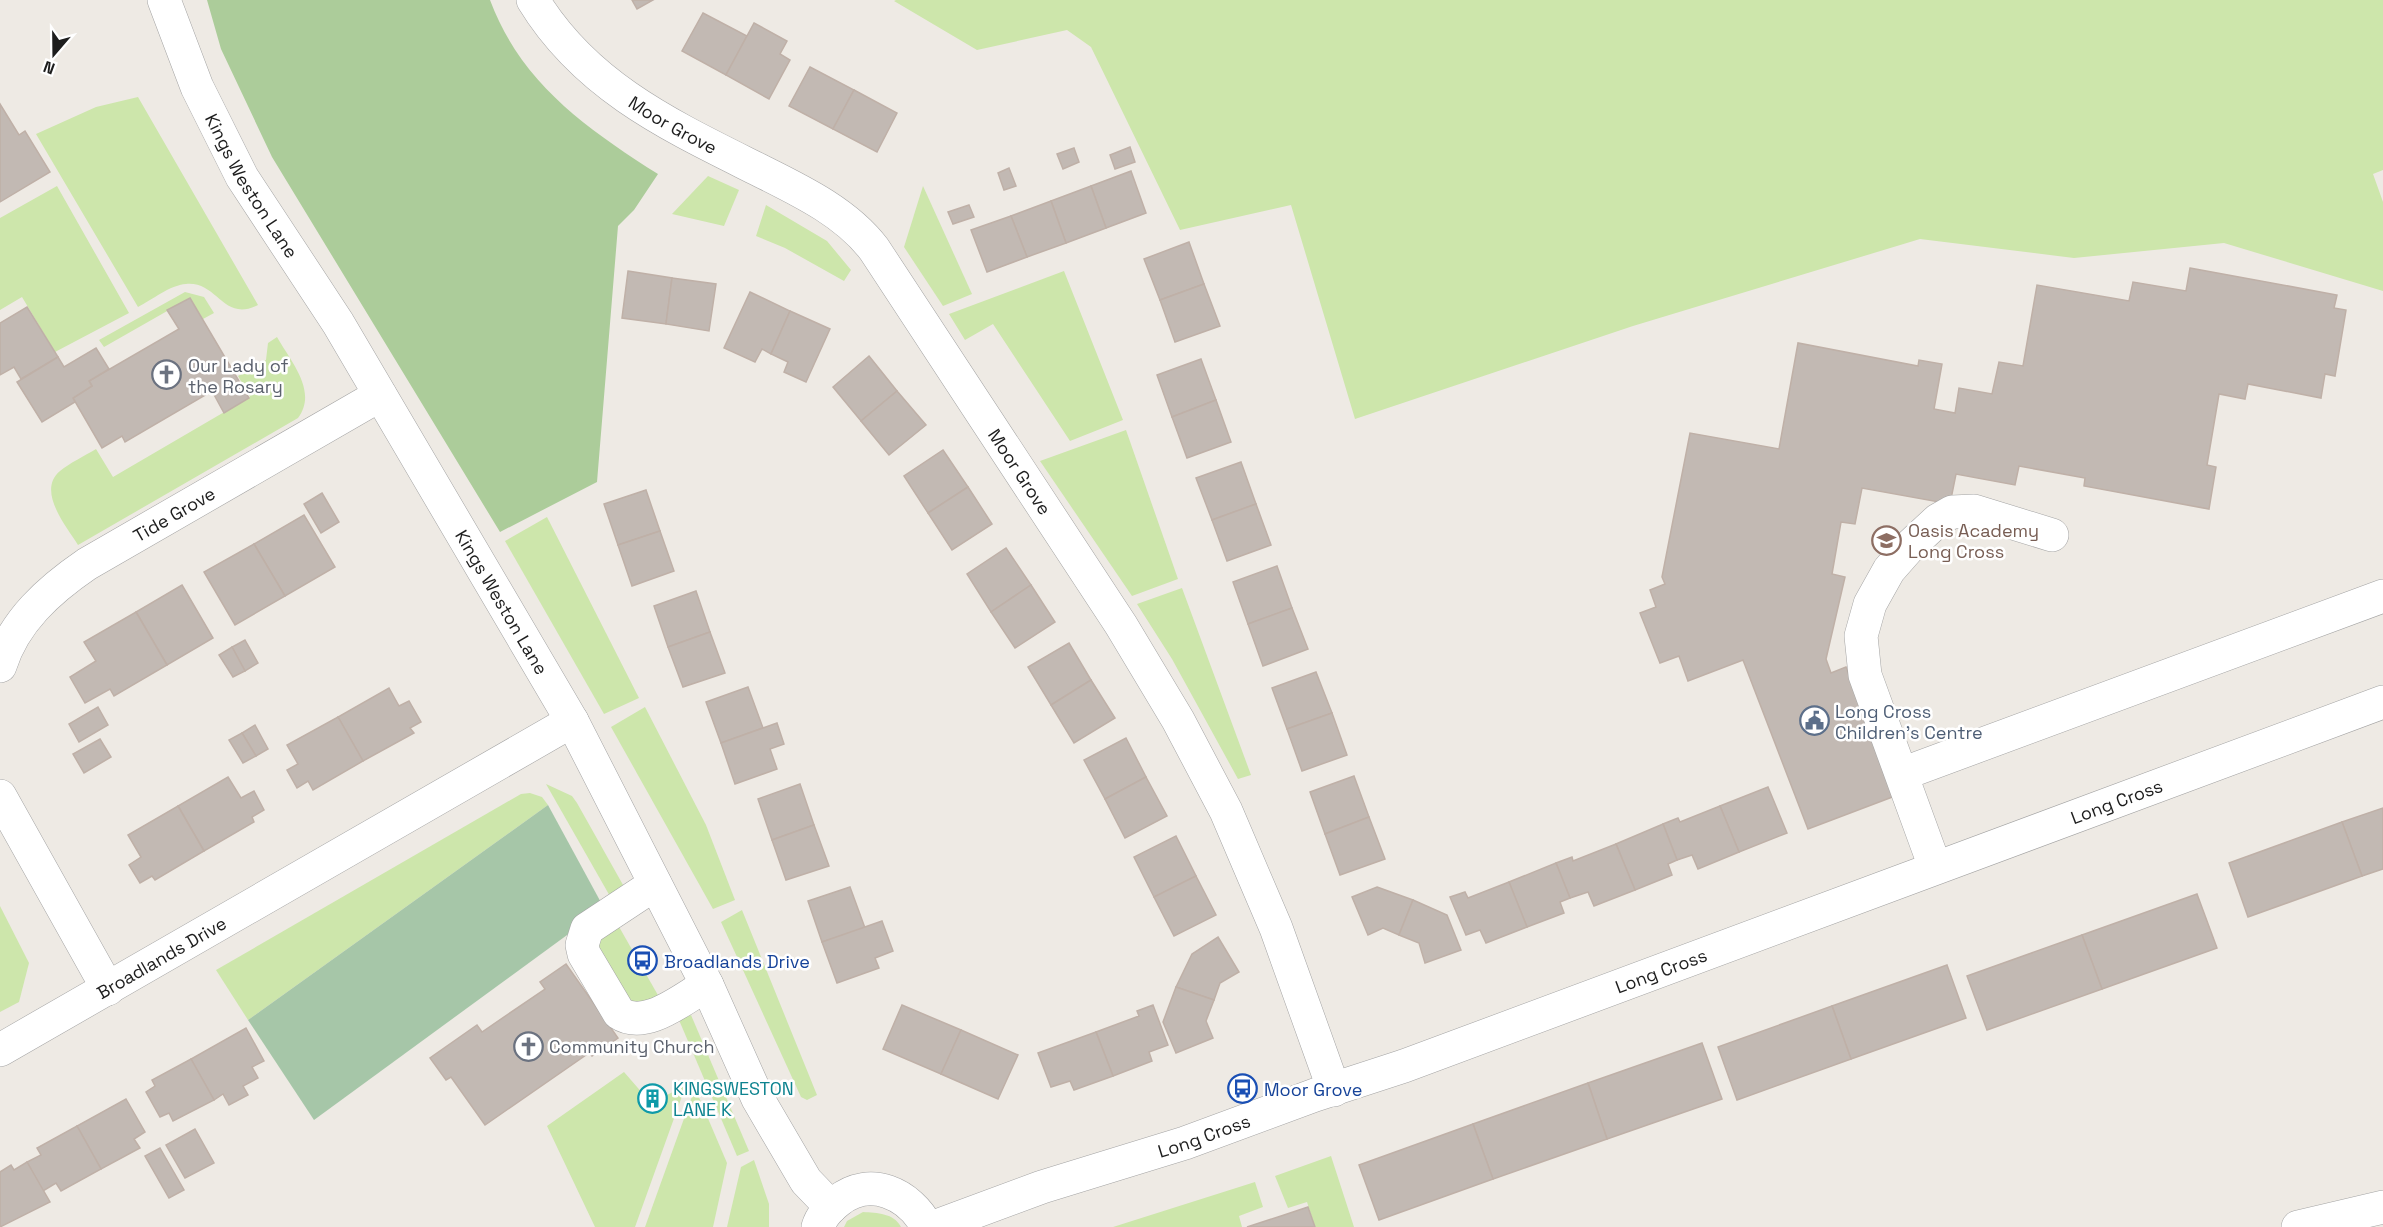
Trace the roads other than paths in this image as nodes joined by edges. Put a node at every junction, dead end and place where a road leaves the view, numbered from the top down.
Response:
1 (164, 0) edge
2 (533, 0) edge
3 (380, 396) junction
4 (2052, 535) dead end
5 (2383, 596) edge
6 (0, 666) edge
7 (2383, 702) edge
8 (572, 721) junction
9 (1902, 774) junction
10 (0, 796) edge
11 (1935, 867) junction
12 (655, 884) junction
13 (707, 985) junction
14 (108, 989) junction
15 (0, 1050) edge
16 (1334, 1090) junction
17 (2383, 1206) edge
18 (824, 1217) edge
19 (927, 1227) edge
20 (934, 1227) edge
21 (2298, 1227) edge

1 - 3 street, Kings Weston Lane
2 - 16 street, Moor Grove
3 - 6 street, Tide Grove
3 - 8 street, Kings Weston Lane
4 - 9 street
5 - 9 street
7 - 11 street, Long Cross
8 - 12 street, Kings Weston Lane
8 - 14 street, Broadlands Drive
9 - 11 street
10 - 14 street
11 - 16 street, Long Cross
12 - 13 street, Kings Weston Lane
12 - 13 street
13 - 18 street, Kings Weston Lane
14 - 15 street, Broadlands Drive
16 - 20 street, Long Cross
17 - 21 street
18 - 19 street

